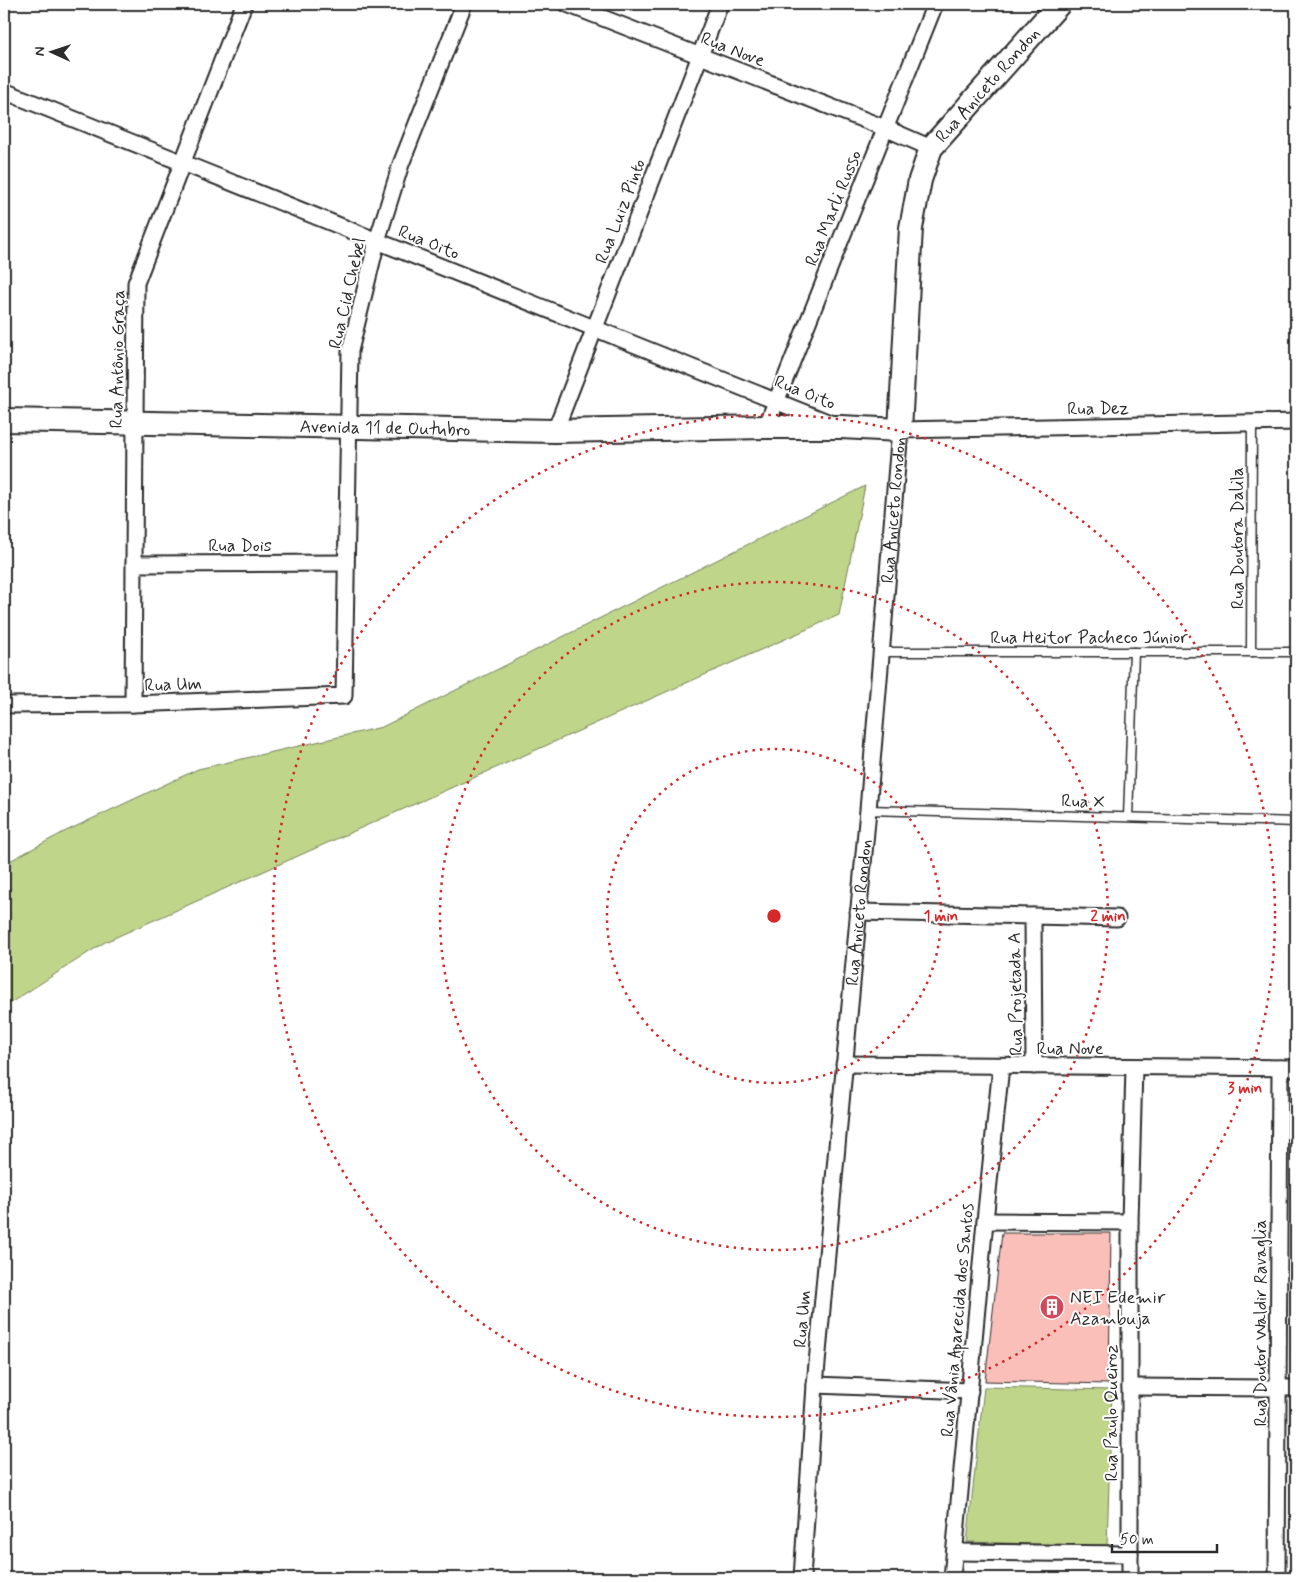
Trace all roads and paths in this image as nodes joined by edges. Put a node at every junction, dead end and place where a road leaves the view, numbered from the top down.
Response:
1 (244, 4) edge
2 (464, 4) edge
3 (567, 4) edge
4 (720, 4) edge
5 (935, 4) edge
6 (1059, 4) edge
7 (700, 56) junction
8 (4, 91) edge
9 (885, 128) junction
10 (931, 148) junction
11 (182, 163) junction
12 (377, 241) junction
13 (595, 328) junction
14 (776, 401) junction
15 (4, 420) edge
16 (1296, 422) edge
17 (135, 423) junction
18 (1252, 423) junction
19 (348, 427) junction
20 (766, 427) junction
21 (841, 427) junction
22 (900, 430) junction
23 (555, 431) junction
24 (346, 563) junction
25 (134, 564) junction
26 (882, 652) junction
27 (1134, 652) junction
28 (1251, 652) junction
29 (1296, 652) edge
30 (344, 696) joint
31 (133, 704) junction
32 (4, 706) edge
33 (868, 810) junction
34 (1128, 817) junction
35 (1296, 822) edge
36 (858, 912) junction
37 (1033, 916) junction
38 (1117, 918) dead end
39 (844, 1064) junction
40 (1001, 1066) junction
41 (1034, 1066) junction
42 (1134, 1067) junction
43 (1280, 1068) junction
44 (1296, 1068) edge
45 (985, 1221) junction
46 (1130, 1222) junction
47 (815, 1385) junction
48 (1130, 1387) junction
49 (1279, 1388) junction
50 (1296, 1388) edge
51 (970, 1391) junction
52 (955, 1552) junction
53 (1130, 1554) junction
54 (802, 1578) edge
55 (952, 1578) edge
56 (1130, 1578) edge
57 (1277, 1578) edge

1 - 11 street, Rua Antônio Graça
2 - 12 street, Rua Cid Chebel
3 - 7 street, Rua Nove
4 - 7 street, Rua Luiz Pinto
5 - 9 street, Rua Marli Russo
6 - 10 street, Rua Aniceto Rondon
7 - 9 street, Rua Nove
7 - 13 street, Rua Luiz Pinto
8 - 11 street, Rua Oito
9 - 10 street, Rua Nove
9 - 14 street, Rua Marli Russo
10 - 22 street, Rua Aniceto Rondon
11 - 12 street, Rua Oito
11 - 17 street, Rua Antônio Graça
12 - 13 street, Rua Oito
12 - 19 street, Rua Cid Chebel
13 - 14 street, Rua Oito
13 - 23 street, Rua Luiz Pinto
14 - 20 street, Rua Marli Russo
14 - 21 street, Rua Oito
15 - 17 street, Avenida 11 de Outubro
16 - 18 street, Rua Dez
17 - 19 street, Avenida 11 de Outubro
17 - 25 street, Rua Antônio Graça
18 - 22 street, Rua Dez
18 - 28 lane, Rua Doutora Dalila
19 - 23 street, Avenida 11 de Outubro
19 - 24 street, Rua Cid Chebel
20 - 21 street, Avenida 11 de Outubro
20 - 23 street, Avenida 11 de Outubro
21 - 22 street, Avenida 11 de Outubro
22 - 26 street, Rua Aniceto Rondon
24 - 25 street, Rua Dois
24 - 30 street, Rua Cid Chebel
25 - 31 street, Rua Antônio Graça
26 - 27 lane, Rua Heitor Pacheco Júnior
26 - 33 street, Rua Aniceto Rondon
27 - 28 lane, Rua Heitor Pacheco Júnior
27 - 34 lane
28 - 29 lane, Rua Heitor Pacheco Júnior
30 - 31 street, Rua Um
31 - 32 street, Rua Um
33 - 34 lane, Rua X
33 - 36 street, Rua Aniceto Rondon
34 - 35 lane, Rua X
36 - 37 street, Rua Projetada A
36 - 39 street, Rua Aniceto Rondon
37 - 38 street
37 - 41 street, Rua Projetada A
39 - 40 street, Rua Nove
39 - 47 street, Rua Um
40 - 41 street, Rua Nove
40 - 45 street, Rua Vânia Aparecida dos Santos
41 - 42 street, Rua Nove
42 - 43 street, Rua Nove
42 - 46 street, Rua Paulo Queiroz
43 - 44 street, Rua Nove
43 - 49 street, Rua Doutor Waldir Ravaglia
45 - 46 street
45 - 51 street, Rua Vânia Aparecida dos Santos
46 - 48 street, Rua Paulo Queiroz
47 - 51 street
47 - 54 street, Rua Um
48 - 49 street
48 - 53 street, Rua Paulo Queiroz
49 - 50 street
49 - 57 street, Rua Doutor Waldir Ravaglia
51 - 52 street, Rua Vânia Aparecida dos Santos
52 - 53 street
52 - 55 street, Rua Vânia Aparecida dos Santos
53 - 56 street, Rua Paulo Queiroz

